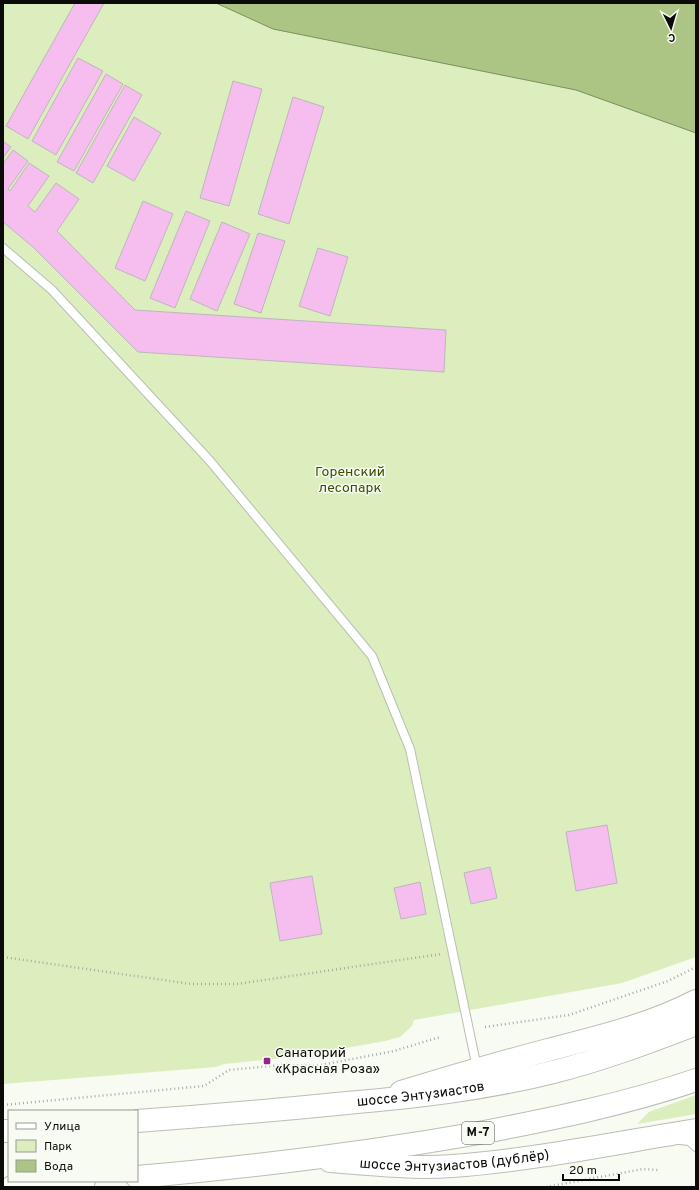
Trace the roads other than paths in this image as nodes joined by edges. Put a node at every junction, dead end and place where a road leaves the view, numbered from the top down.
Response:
1 (3, 248) edge
2 (696, 1001) edge
3 (696, 1024) edge
4 (478, 1069) junction
5 (696, 1080) edge
6 (373, 1101) junction
7 (138, 1121) edge
8 (696, 1130) edge
9 (658, 1136) junction
10 (696, 1147) edge
11 (307, 1159) junction
12 (138, 1177) edge
13 (72, 1182) edge
14 (12, 1187) edge

1 - 4 lane
2 - 4 main road
3 - 6 main road, шоссе Энтузиастов
4 - 6 main road
5 - 11 main road, М-7
6 - 7 main road, шоссе Энтузиастов
8 - 9 main road, шоссе Энтузиастов (дублёр)
9 - 10 lane
9 - 11 main road, шоссе Энтузиастов (дублёр)
11 - 12 main road, М-7
13 - 14 main road

